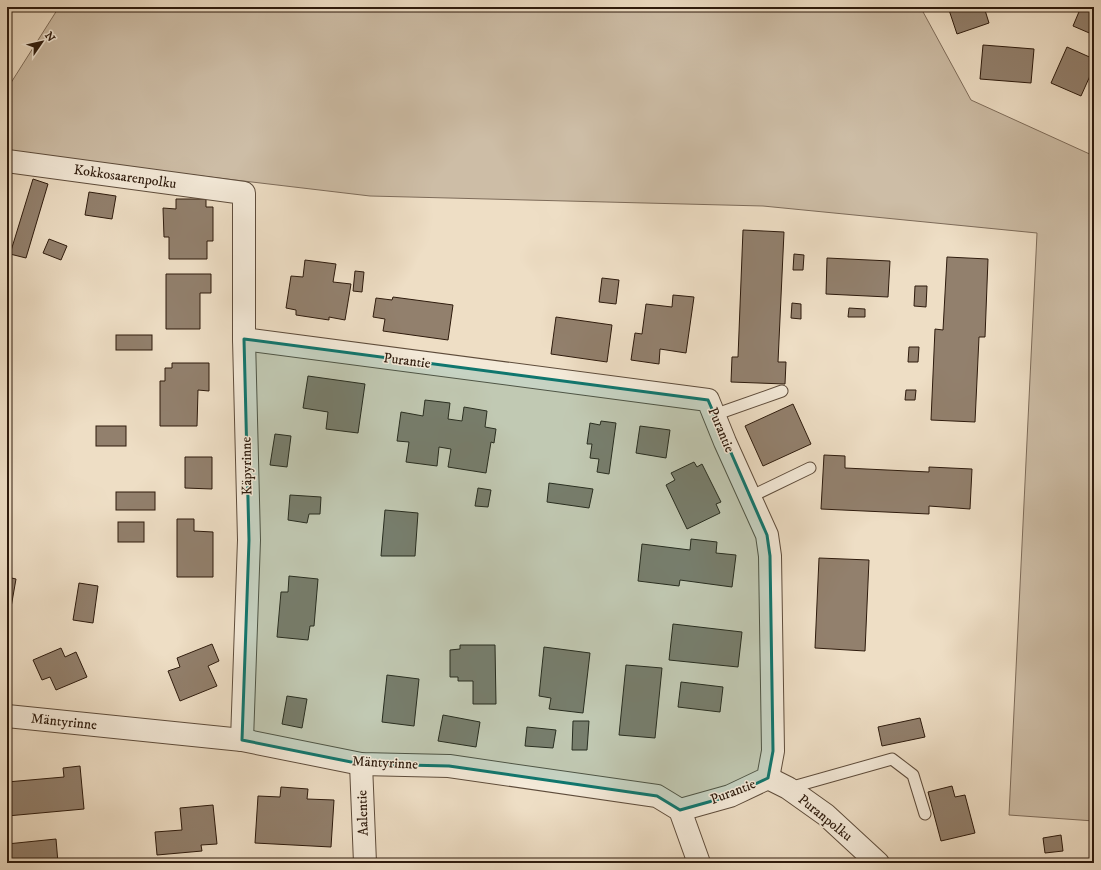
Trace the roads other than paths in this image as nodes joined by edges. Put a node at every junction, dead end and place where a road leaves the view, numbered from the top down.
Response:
1 (7, 161) edge
2 (244, 193) joint
3 (244, 339) junction
4 (782, 391) dead end
5 (714, 415) junction
6 (810, 468) dead end
7 (750, 497) junction
8 (7, 716) edge
9 (242, 740) junction
10 (361, 764) junction
11 (768, 778) junction
12 (788, 788) junction
13 (680, 810) junction
14 (925, 814) dead end
15 (365, 863) edge
16 (699, 863) edge
17 (878, 863) edge

1 - 2 street, Kokkosaarenpolku
2 - 3 street, Käpyrinne
3 - 5 street, Purantie
3 - 9 street, Käpyrinne
4 - 5 lane
5 - 7 street, Purantie
6 - 7 lane
7 - 11 street, Purantie
8 - 9 street, Mäntyrinne
9 - 10 street, Mäntyrinne
10 - 13 street, Mäntyrinne
10 - 15 street, Aalentie
11 - 12 street, Puranpolku
11 - 13 street, Purantie
12 - 14 lane
12 - 17 street, Puranpolku
13 - 16 street

